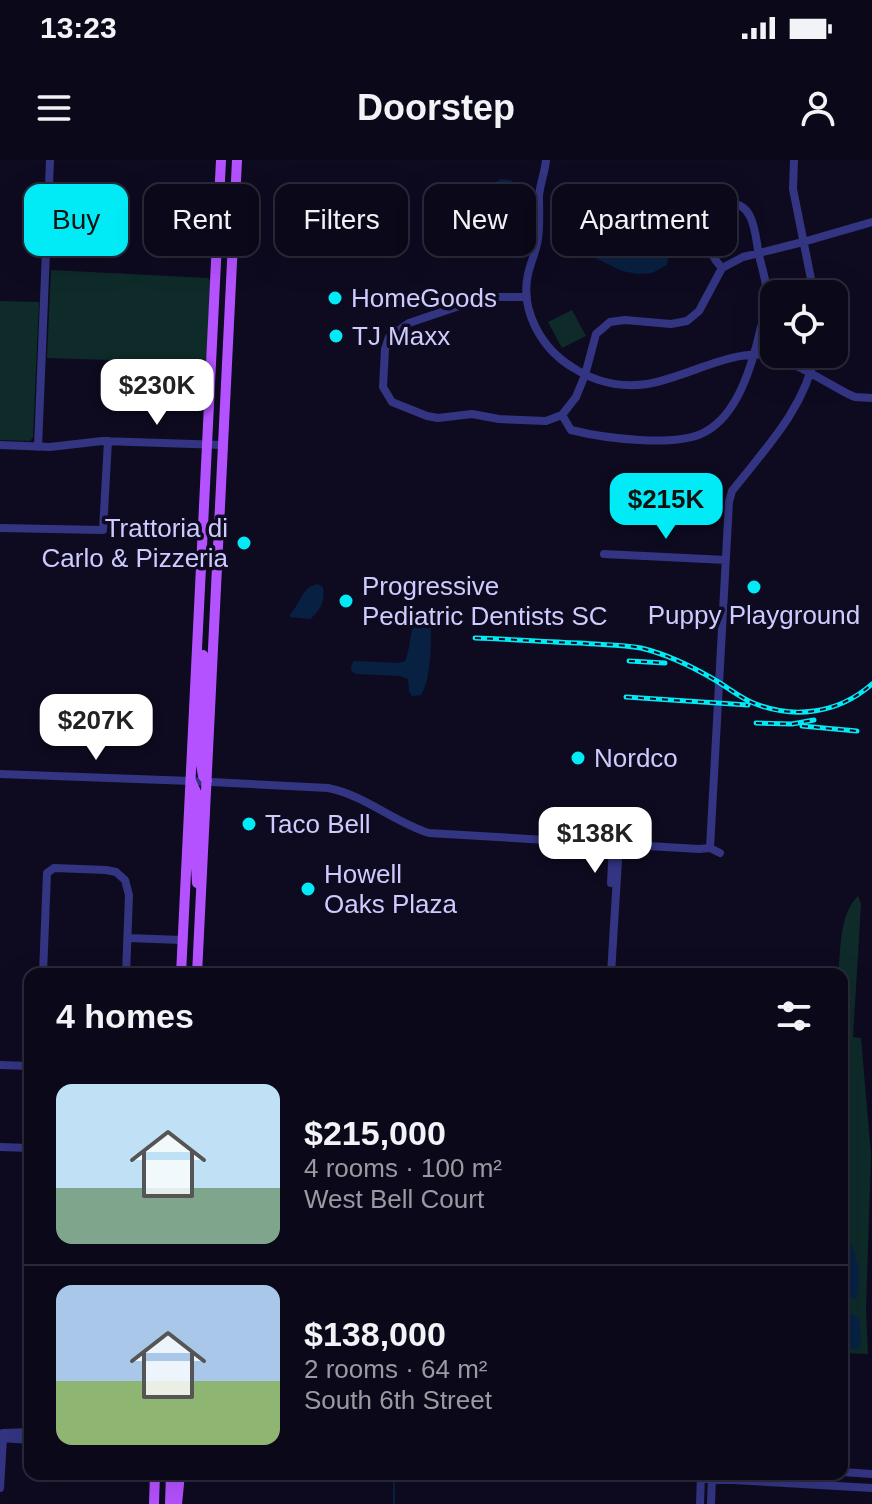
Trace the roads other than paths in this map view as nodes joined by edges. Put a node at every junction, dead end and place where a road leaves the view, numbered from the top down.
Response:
1 (50, 160) edge
2 (221, 160) edge
3 (237, 160) edge
4 (546, 160) edge
5 (794, 160) edge
6 (49, 184) edge
7 (872, 222) edge
8 (803, 242) junction
9 (758, 253) junction
10 (46, 256) edge
11 (722, 268) junction
12 (811, 280) edge
13 (527, 297) junction
14 (754, 355) junction
15 (812, 368) edge
16 (810, 374) junction
17 (585, 375) junction
18 (872, 398) edge
19 (562, 415) junction
20 (108, 441) junction
21 (206, 444) junction
22 (0, 445) edge
23 (223, 445) junction
24 (38, 447) junction
25 (0, 528) edge
26 (604, 554) dead end
27 (726, 560) junction
28 (199, 613) junction
29 (0, 774) edge
30 (191, 781) junction
31 (208, 781) junction
32 (616, 844) junction
33 (710, 848) junction
34 (720, 853) dead end
35 (187, 858) junction
36 (201, 917) junction
37 (128, 938) junction
38 (182, 940) junction
39 (199, 942) junction
40 (43, 968) edge
41 (126, 968) edge
42 (181, 968) edge
43 (194, 968) edge
44 (196, 968) edge
45 (611, 968) edge
46 (0, 1065) edge
47 (24, 1066) edge
48 (0, 1147) edge
49 (24, 1148) edge
50 (24, 1433) edge
51 (1, 1436) edge
52 (24, 1439) edge
53 (848, 1472) edge
54 (872, 1474) edge
55 (155, 1480) edge
56 (171, 1480) edge
57 (179, 1480) edge
58 (701, 1480) edge
59 (712, 1480) edge
60 (765, 1480) edge
61 (0, 1488) edge
62 (872, 1488) edge
63 (154, 1504) edge
64 (170, 1504) edge
65 (177, 1504) edge
66 (700, 1504) edge
67 (711, 1504) edge

1 - 6 street
2 - 21 main road
3 - 23 main road
4 - 13 street
5 - 8 street
7 - 8 street
8 - 9 street
8 - 12 street
9 - 11 street
9 - 11 street
9 - 14 street
10 - 24 street
11 - 17 street
13 - 17 street
13 - 19 street
14 - 16 street
14 - 17 street
14 - 19 street
15 - 16 street
16 - 18 street
16 - 27 street
17 - 19 street
20 - 21 street
20 - 24 street
20 - 25 street
21 - 23 street
21 - 28 main road
22 - 24 street
23 - 31 main road
26 - 27 street
27 - 33 street
28 - 30 main road
28 - 31 main road
29 - 30 street
30 - 31 street
30 - 35 main road
30 - 36 main road
31 - 32 street
31 - 36 main road
32 - 33 street
32 - 45 street
33 - 34 street
35 - 38 main road
35 - 39 main road
36 - 39 main road
37 - 38 street
37 - 40 street
37 - 41 street
38 - 42 main road
38 - 43 main road
39 - 44 main road
46 - 47 street
48 - 49 street
50 - 51 street
51 - 52 street
51 - 61 street
53 - 54 street
55 - 63 main road
56 - 64 main road
57 - 65 main road
58 - 66 street
59 - 67 street
60 - 62 street

